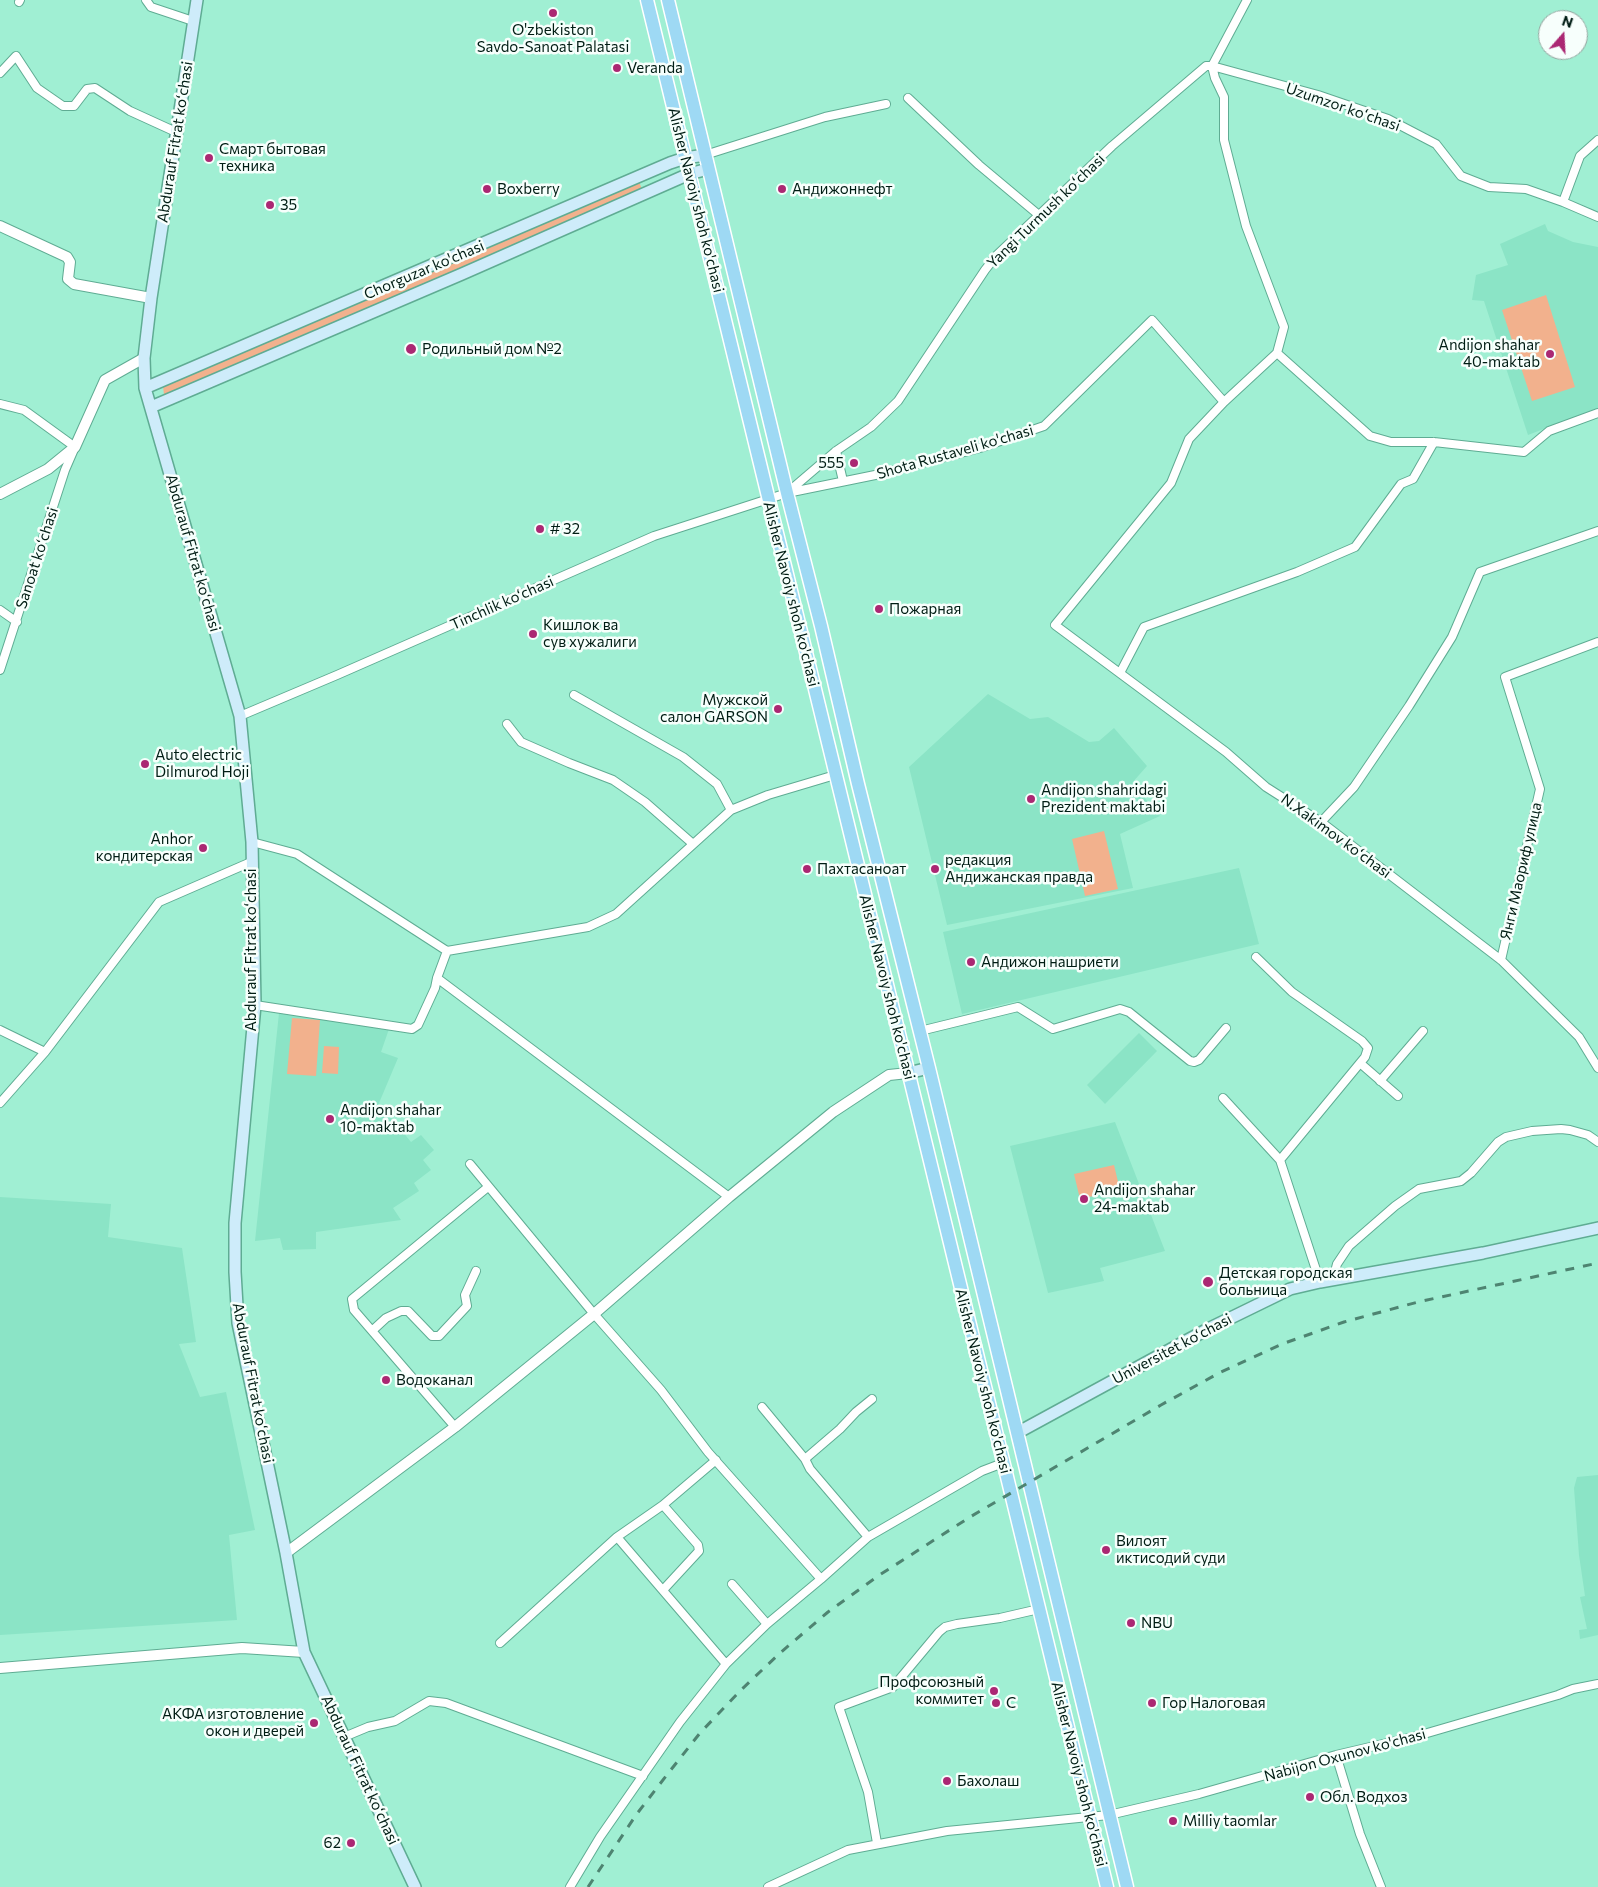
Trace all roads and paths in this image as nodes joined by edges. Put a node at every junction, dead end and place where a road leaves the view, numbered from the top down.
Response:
1 (146, 0) edge
2 (197, 0) edge
3 (647, 0) edge
4 (668, 0) edge
5 (1247, 0) edge
6 (193, 21) junction
7 (1212, 66) junction
8 (0, 73) edge
9 (908, 98) dead end
10 (886, 104) dead end
11 (176, 132) junction
12 (1598, 140) edge
13 (705, 155) junction
14 (685, 158) junction
15 (708, 170) junction
16 (689, 174) junction
17 (1563, 202) junction
18 (1040, 216) junction
19 (1598, 217) edge
20 (0, 226) edge
21 (151, 298) junction
22 (1277, 354) junction
23 (144, 358) junction
24 (145, 388) junction
25 (1224, 402) junction
26 (0, 404) edge
27 (151, 406) junction
28 (1598, 413) edge
29 (1434, 442) junction
30 (75, 447) junction
31 (836, 451) junction
32 (843, 481) junction
33 (787, 493) junction
34 (0, 494) edge
35 (768, 498) junction
36 (1598, 531) edge
37 (816, 606) junction
38 (0, 610) edge
39 (796, 611) junction
40 (17, 622) junction
41 (824, 636) junction
42 (803, 641) junction
43 (1598, 642) edge
44 (0, 670) edge
45 (1120, 673) junction
46 (574, 696) dead end
47 (240, 716) junction
48 (507, 724) dead end
49 (835, 775) junction
50 (731, 810) junction
51 (1321, 822) junction
52 (252, 842) junction
53 (873, 843) junction
54 (693, 844) junction
55 (853, 848) junction
56 (251, 862) junction
57 (447, 951) junction
58 (1256, 957) dead end
59 (1501, 960) junction
60 (437, 978) junction
61 (255, 1005) junction
62 (1226, 1028) dead end
63 (0, 1030) edge
64 (920, 1031) junction
65 (1424, 1031) dead end
66 (45, 1052) junction
67 (1360, 1063) junction
68 (929, 1068) junction
69 (1598, 1068) edge
70 (908, 1073) junction
71 (1380, 1081) junction
72 (1398, 1096) dead end
73 (1223, 1098) dead end
74 (0, 1103) edge
75 (1598, 1142) edge
76 (1280, 1160) junction
77 (470, 1164) dead end
78 (488, 1187) junction
79 (729, 1197) junction
80 (961, 1200) junction
81 (940, 1204) junction
82 (1598, 1228) edge
83 (476, 1271) dead end
84 (1333, 1279) junction
85 (1320, 1282) junction
86 (594, 1314) junction
87 (373, 1330) junction
88 (872, 1399) dead end
89 (762, 1407) dead end
90 (455, 1427) junction
91 (1017, 1433) junction
92 (805, 1459) junction
93 (716, 1460) junction
94 (1003, 1463) junction
95 (663, 1505) junction
96 (617, 1537) junction
97 (868, 1537) junction
98 (286, 1553) junction
99 (821, 1579) junction
100 (732, 1584) dead end
101 (663, 1590) junction
102 (1039, 1609) junction
103 (767, 1624) junction
104 (500, 1643) dead end
105 (304, 1652) junction
106 (726, 1664) junction
107 (0, 1668) edge
108 (1598, 1684) edge
109 (344, 1736) junction
110 (1336, 1755) junction
111 (644, 1776) junction
112 (1109, 1815) junction
113 (1090, 1818) junction
114 (877, 1843) junction
115 (415, 1887) edge
116 (570, 1887) edge
117 (768, 1887) edge
118 (1107, 1887) edge
119 (1127, 1887) edge
120 (1381, 1887) edge

1 - 6 street
2 - 6 main road, Abdurauf Fitrat koʻchasi
3 - 14 main road, Alisher Navoiy shoh ko'chasi
4 - 13 main road, Alisher Navoiy shoh ko'chasi
5 - 7 street
6 - 11 main road, Abdurauf Fitrat koʻchasi
7 - 17 street, Uzumzor koʻchasi
7 - 18 street, Yangi Turmush koʻchasi
7 - 22 street
8 - 11 street
9 - 18 street
10 - 13 street
11 - 21 main road, Abdurauf Fitrat koʻchasi
12 - 17 street
13 - 14 main road, Chorguzar ko'chasi
13 - 15 main road, Alisher Navoiy shoh ko'chasi
14 - 16 main road, Alisher Navoiy shoh ko'chasi
14 - 24 main road, Chorguzar ko'chasi
15 - 16 main road, Chorguzar ko'chasi
15 - 33 main road, Alisher Navoiy shoh ko'chasi
16 - 27 main road, Chorguzar ko'chasi
16 - 35 main road, Alisher Navoiy shoh ko'chasi
17 - 19 street, Uzumzor koʻchasi
18 - 31 street, Yangi Turmush koʻchasi
20 - 21 street
21 - 23 main road, Abdurauf Fitrat koʻchasi
22 - 25 street
22 - 29 street
23 - 24 main road, Abdurauf Fitrat koʻchasi
23 - 30 street
24 - 27 main road, Abdurauf Fitrat koʻchasi
25 - 32 street, Shota Rustaveli ko'chasi
25 - 45 street, N.Xakimov koʻchasi
26 - 30 street
27 - 47 main road, Abdurauf Fitrat koʻchasi
28 - 29 street
29 - 45 street
30 - 34 street
30 - 40 street, Sanoat koʻchasi
31 - 32 street
31 - 33 street, Yangi Turmush koʻchasi
32 - 33 street, Shota Rustaveli ko'chasi
33 - 35 street, Tinchlik kо‘chasi
33 - 37 main road, Alisher Navoiy shoh ko'chasi
35 - 39 main road, Alisher Navoiy shoh ko'chasi
35 - 47 street, Tinchlik kо‘chasi
36 - 51 street
37 - 39 main road
37 - 41 main road, Alisher Navoiy shoh ko'chasi
38 - 40 street
39 - 42 main road, Alisher Navoiy shoh ko'chasi
40 - 44 street, Sanoat koʻchasi
41 - 42 main road
41 - 53 main road, Alisher Navoiy shoh ko'chasi
42 - 49 main road, Alisher Navoiy shoh ko'chasi
43 - 59 street, Янги Маориф улица
45 - 51 street, N.Xakimov koʻchasi
46 - 50 street
47 - 52 main road, Abdurauf Fitrat koʻchasi
48 - 54 street
49 - 50 street
49 - 55 main road, Alisher Navoiy shoh ko'chasi
50 - 54 street
51 - 59 street, N.Xakimov koʻchasi
52 - 56 main road, Abdurauf Fitrat koʻchasi
52 - 57 street
53 - 55 main road
53 - 64 main road, Alisher Navoiy shoh ko'chasi
54 - 57 street
55 - 70 main road, Alisher Navoiy shoh ko'chasi
56 - 61 main road, Abdurauf Fitrat koʻchasi
56 - 66 street
57 - 60 street
58 - 67 street
59 - 69 street, N.Xakimov koʻchasi
60 - 61 street
60 - 79 street
61 - 98 main road, Abdurauf Fitrat koʻchasi
62 - 64 street
63 - 66 street
64 - 68 main road, Alisher Navoiy shoh ko'chasi
65 - 71 street
66 - 74 street
67 - 71 street
67 - 76 street
68 - 70 main road
68 - 80 main road, Alisher Navoiy shoh ko'chasi
70 - 79 street
70 - 81 main road, Alisher Navoiy shoh ko'chasi
71 - 72 street
73 - 76 street
75 - 84 street
76 - 85 street
77 - 78 street
78 - 86 street
78 - 87 street
79 - 86 street
80 - 81 main road
80 - 91 main road, Alisher Navoiy shoh ko'chasi
81 - 94 main road, Alisher Navoiy shoh ko'chasi
82 - 84 main road, Universitet kо‘chasi
83 - 87 street
84 - 85 main road, Universitet kо‘chasi
85 - 91 main road, Universitet kо‘chasi
86 - 90 street
86 - 93 street
87 - 90 street
88 - 92 street
89 - 92 street
90 - 98 street
91 - 112 main road, Alisher Navoiy shoh ko'chasi
92 - 97 street
93 - 95 street
93 - 99 street
94 - 97 street
94 - 102 main road, Alisher Navoiy shoh ko'chasi
95 - 96 street
95 - 101 street
96 - 101 street
96 - 104 street
97 - 99 street
98 - 105 main road, Abdurauf Fitrat koʻchasi
99 - 103 street
100 - 103 street
101 - 106 street
102 - 113 main road, Alisher Navoiy shoh ko'chasi
102 - 114 street
103 - 106 street
105 - 107 street
105 - 109 main road, Abdurauf Fitrat koʻchasi
106 - 111 street
108 - 110 street, Nabijon Oxunov ko'chasi
109 - 111 street
109 - 115 main road, Abdurauf Fitrat koʻchasi
110 - 112 street, Nabijon Oxunov ko'chasi
110 - 120 street
111 - 116 street
112 - 113 street, Nabijon Oxunov ko'chasi
112 - 119 main road, Alisher Navoiy shoh ko'chasi
113 - 114 street, Nabijon Oxunov ko'chasi
113 - 118 main road, Alisher Navoiy shoh ko'chasi
114 - 117 street, Nabijon Oxunov ko'chasi

